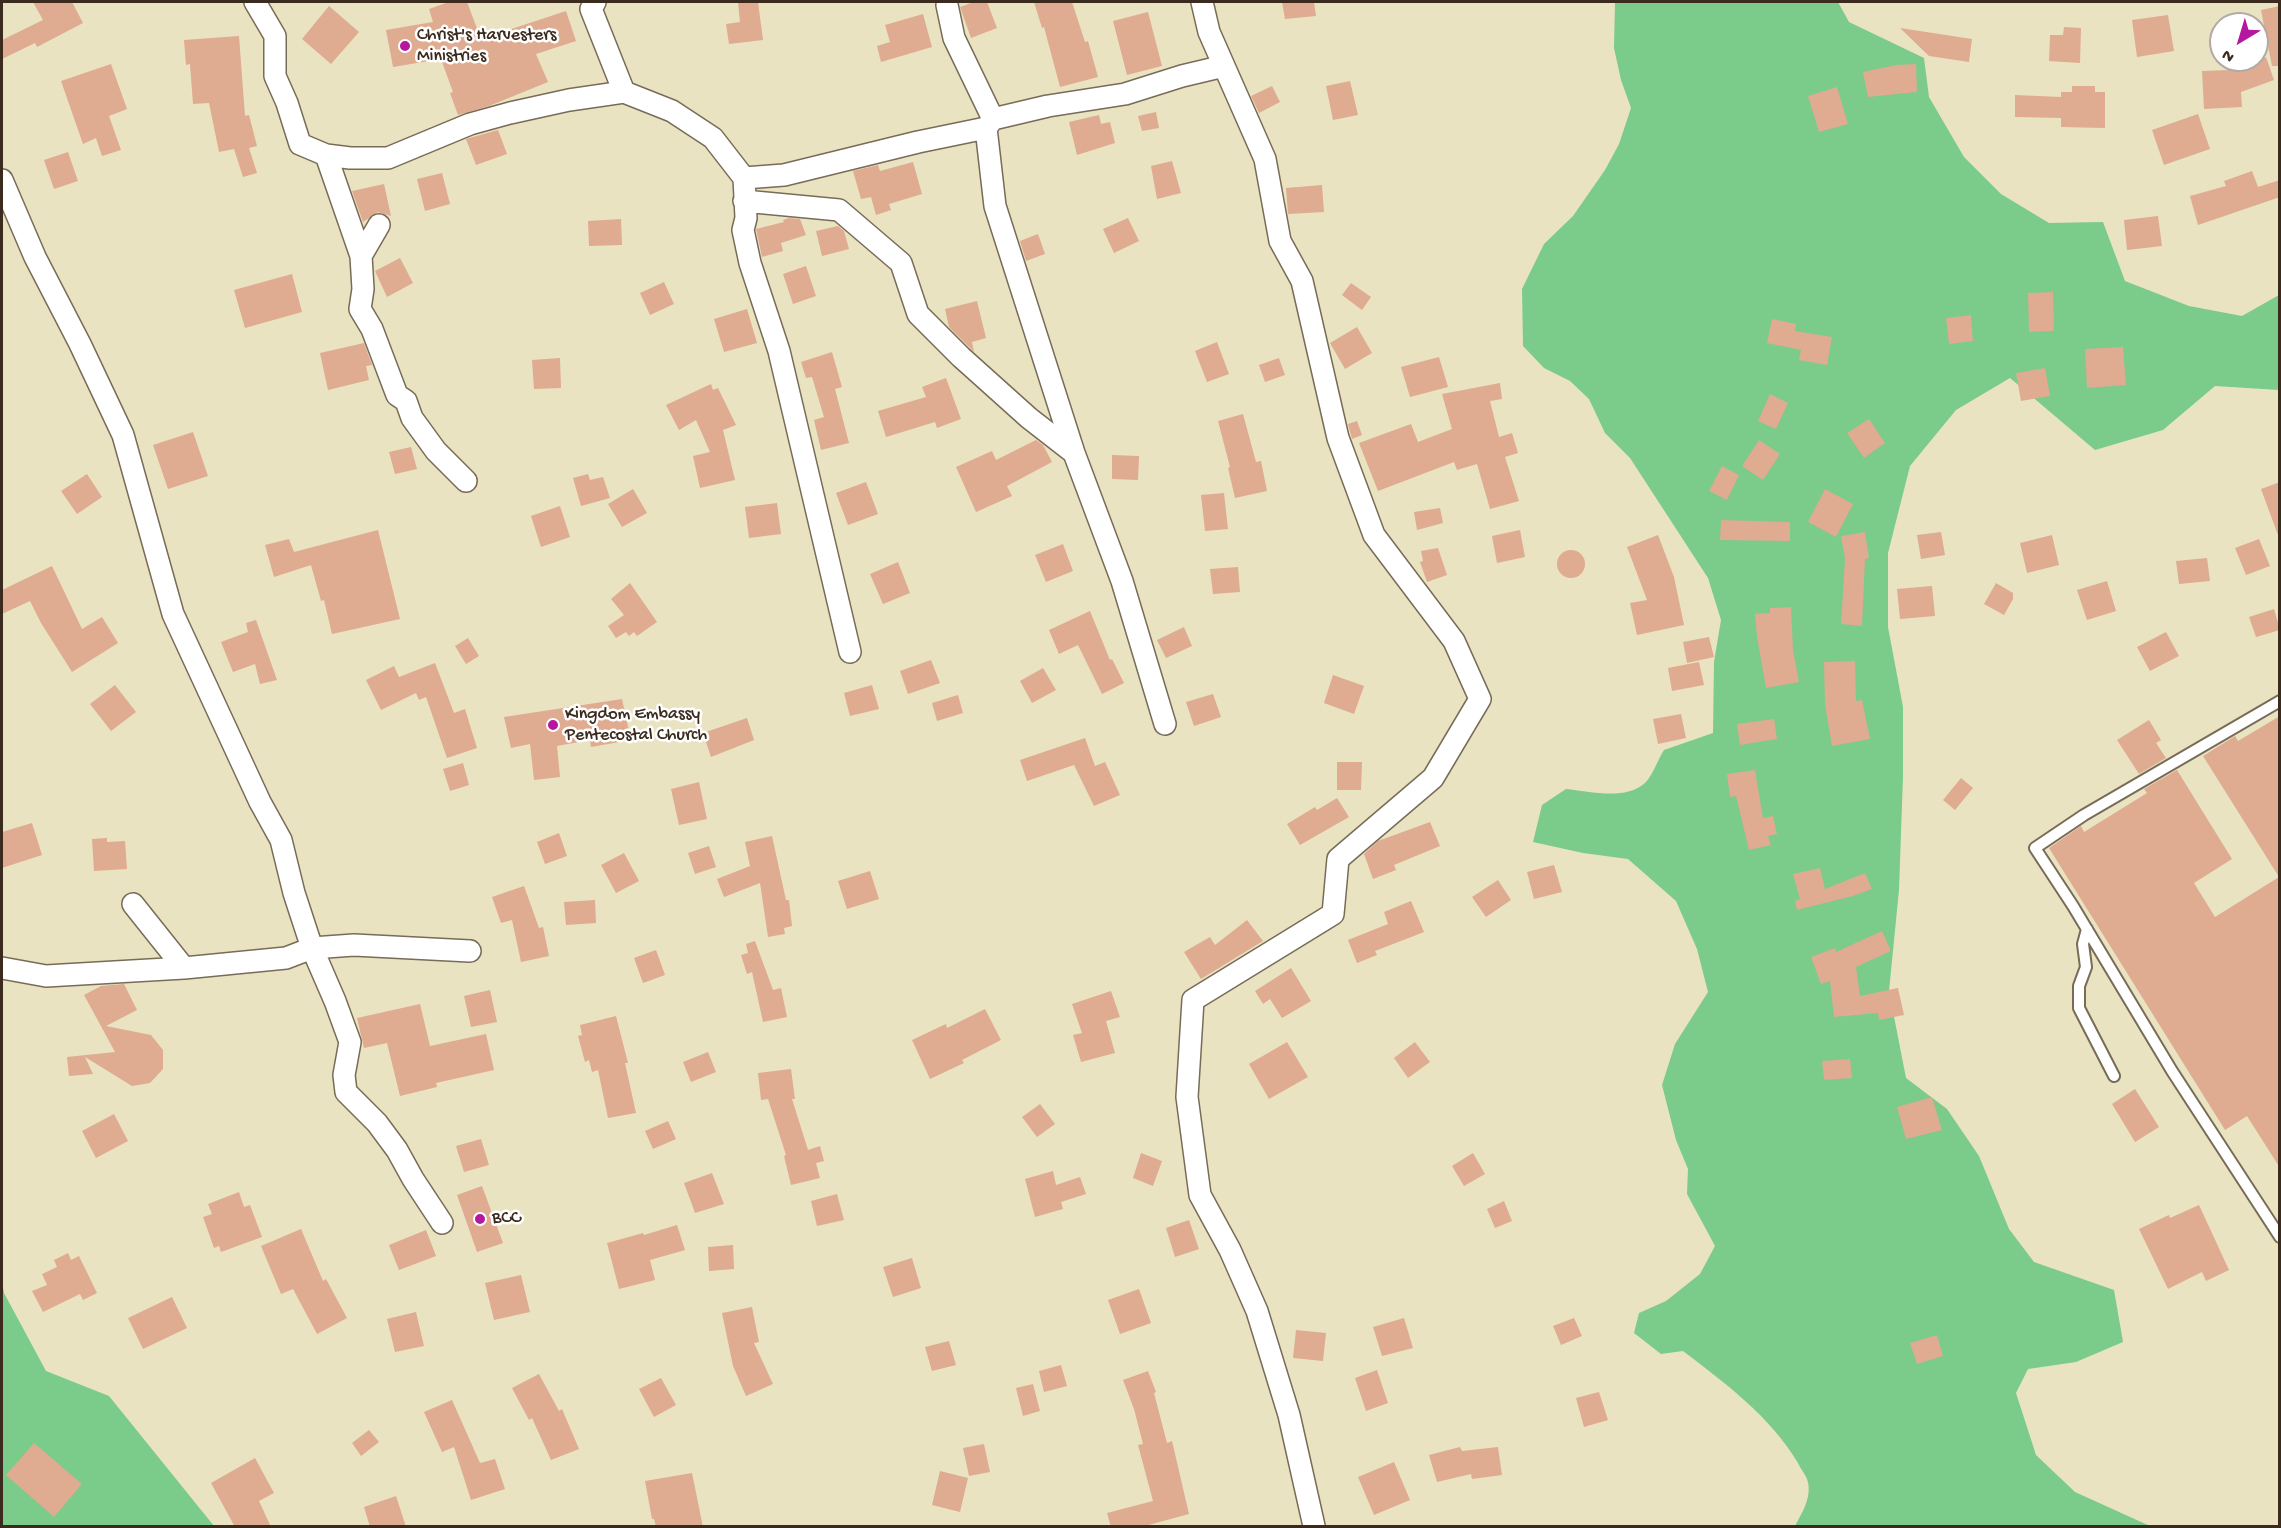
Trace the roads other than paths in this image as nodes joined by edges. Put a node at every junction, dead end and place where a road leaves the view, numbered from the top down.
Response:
1 (255, 2) edge
2 (595, 2) edge
3 (1202, 2) edge
4 (947, 5) dead end
5 (1224, 66) junction
6 (624, 92) junction
7 (989, 124) junction
8 (326, 155) junction
9 (744, 178) junction
10 (2, 180) edge
11 (744, 201) junction
12 (379, 225) dead end
13 (361, 256) junction
14 (1074, 453) junction
15 (466, 481) dead end
16 (850, 652) dead end
17 (2280, 701) edge
18 (1165, 724) dead end
19 (133, 904) dead end
20 (2086, 929) junction
21 (312, 948) junction
22 (470, 951) dead end
23 (2, 968) edge
24 (184, 968) junction
25 (2114, 1076) dead end
26 (442, 1223) dead end
27 (2280, 1238) edge
28 (1314, 1527) edge

1 - 8 street
2 - 6 street
3 - 5 street
4 - 7 street
5 - 7 street
5 - 28 street
6 - 8 street
6 - 9 street
7 - 9 street
7 - 14 street
8 - 13 street
9 - 11 street
10 - 21 street
11 - 14 street
11 - 16 street
12 - 13 street
13 - 15 street
14 - 18 street
17 - 20 lane
19 - 24 street
20 - 25 lane
20 - 27 lane
21 - 22 street
21 - 24 street
21 - 26 street
23 - 24 street

